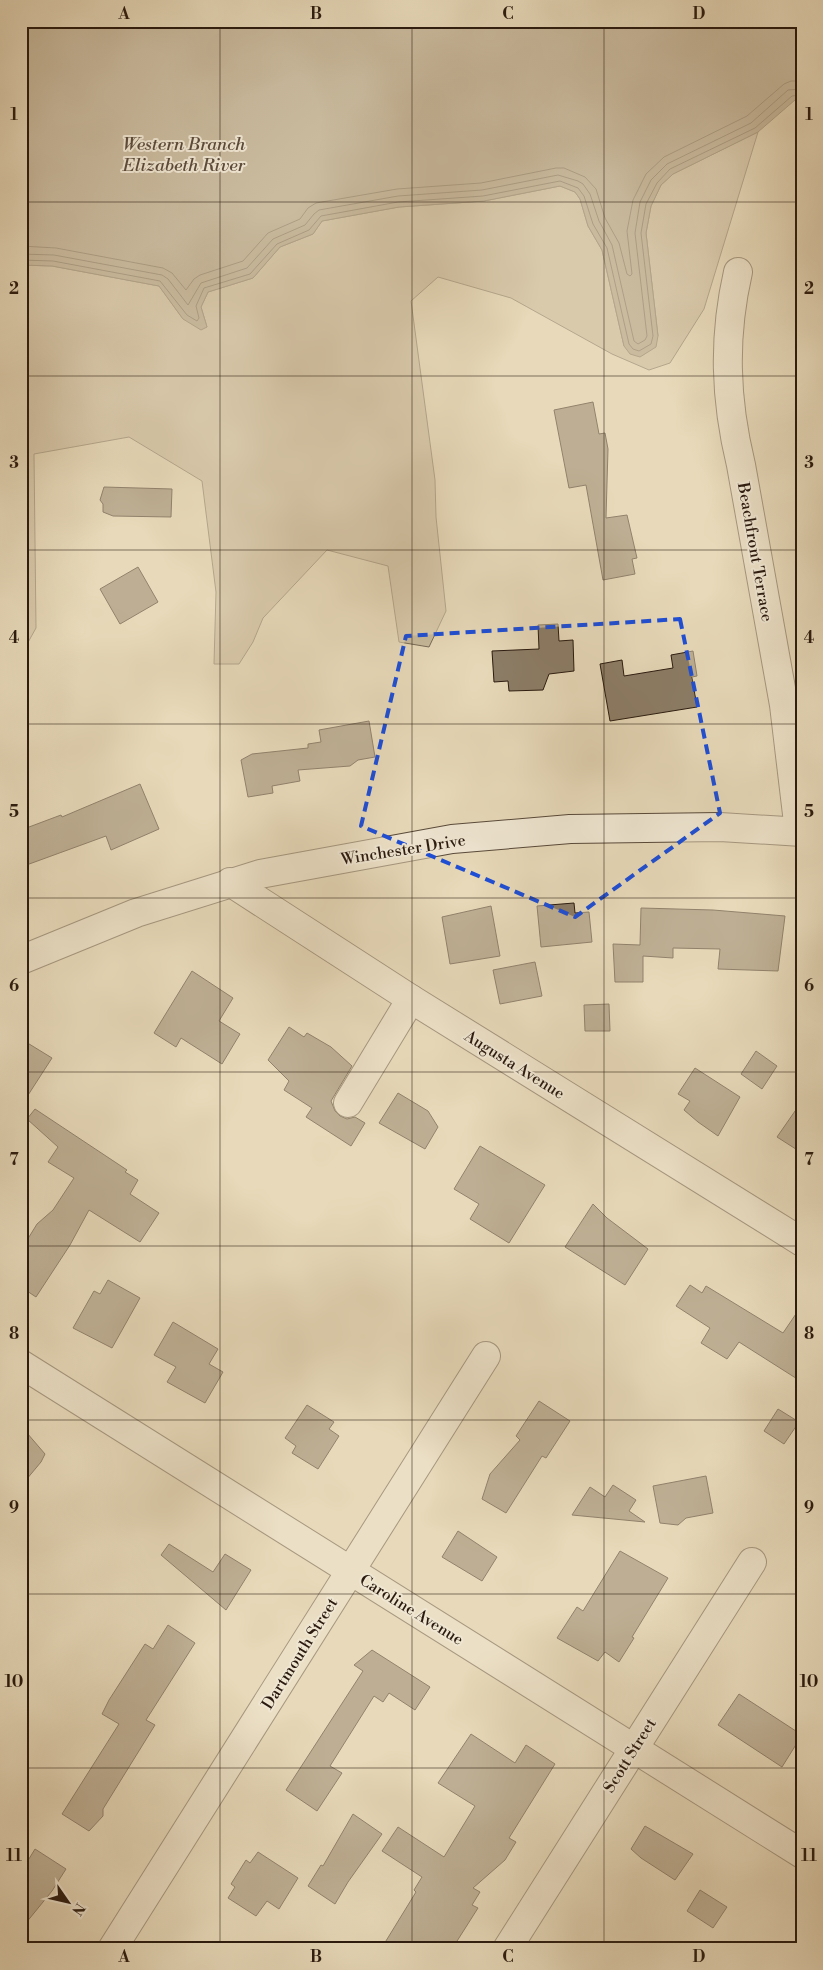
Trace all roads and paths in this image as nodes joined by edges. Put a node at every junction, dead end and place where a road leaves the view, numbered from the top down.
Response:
1 (738, 272) dead end
2 (800, 832) edge
3 (230, 882) junction
4 (21, 960) edge
5 (411, 999) junction
6 (348, 1103) dead end
7 (802, 1242) edge
8 (486, 1356) dead end
9 (21, 1364) edge
10 (752, 1562) dead end
11 (350, 1570) junction
12 (634, 1747) junction
13 (802, 1854) edge
14 (112, 1949) edge
15 (507, 1949) edge

1 - 2 street, Beachfront Terrace
2 - 3 street, Winchester Drive
3 - 4 street, Winchester Drive
3 - 5 street, Augusta Avenue
5 - 6 street
5 - 7 street, Augusta Avenue
8 - 11 street, Dartmouth Street
9 - 11 street, Caroline Avenue
10 - 12 street, Scott Street
11 - 12 street, Caroline Avenue
11 - 14 street, Dartmouth Street
12 - 13 street, Caroline Avenue
12 - 15 street, Scott Street

